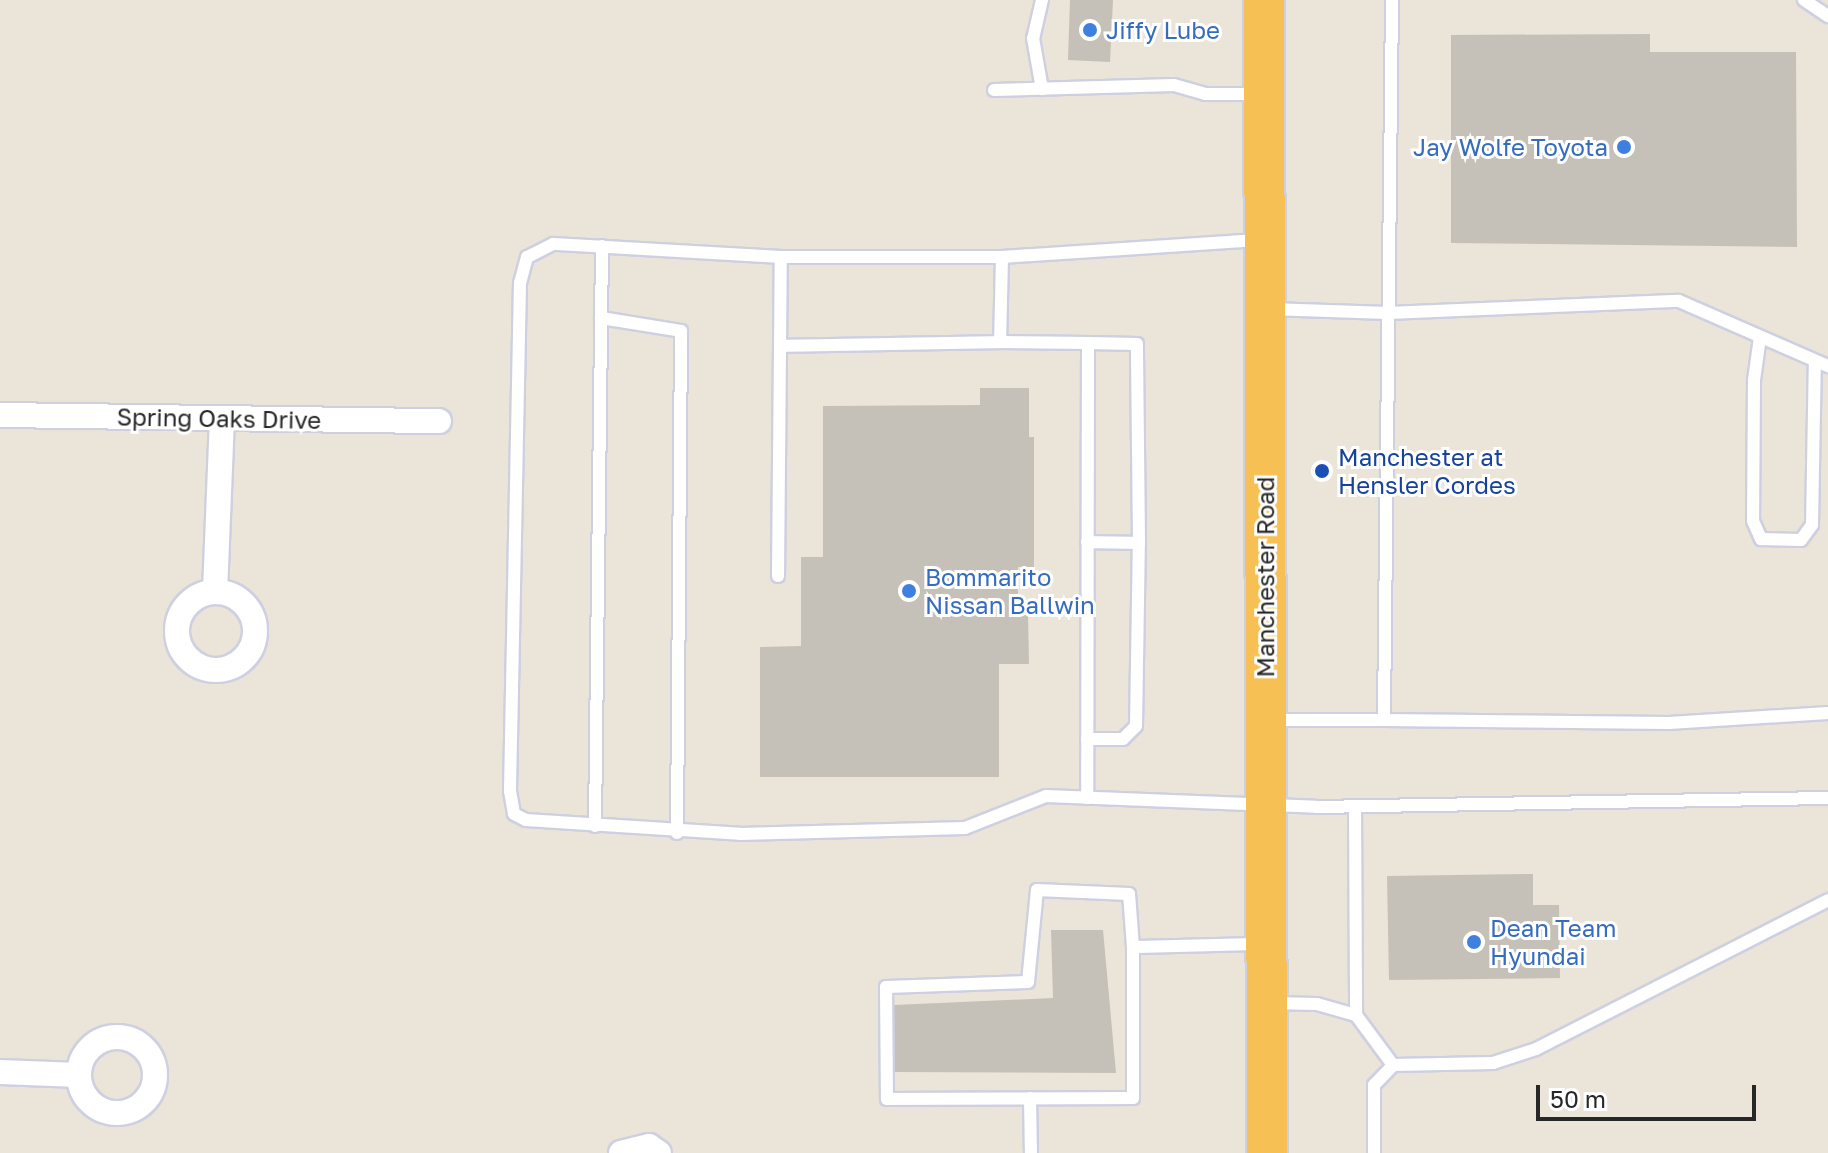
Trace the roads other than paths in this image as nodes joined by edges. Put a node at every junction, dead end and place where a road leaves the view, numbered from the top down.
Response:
1 (1042, 0) edge
2 (1264, 0) edge
3 (1392, 0) edge
4 (1804, 0) edge
5 (1828, 16) edge
6 (1042, 89) junction
7 (994, 90) dead end
8 (1264, 94) junction
9 (1265, 240) junction
10 (602, 246) junction
11 (781, 257) junction
12 (1002, 257) junction
13 (1265, 310) junction
14 (1388, 313) junction
15 (601, 318) junction
16 (1760, 337) junction
17 (1000, 342) junction
18 (1088, 343) junction
19 (780, 346) junction
20 (1822, 363) edge
21 (0, 415) edge
22 (222, 418) junction
23 (439, 421) dead end
24 (1087, 542) junction
25 (1139, 543) junction
26 (778, 576) dead end
27 (215, 592) dead end
28 (1828, 713) edge
29 (1266, 720) junction
30 (1384, 720) junction
31 (1087, 739) junction
32 (1087, 798) junction
33 (1828, 798) edge
34 (1265, 805) junction
35 (1355, 806) junction
36 (595, 826) junction
37 (677, 833) junction
38 (1828, 900) edge
39 (1266, 944) junction
40 (1133, 947) junction
41 (1266, 1003) junction
42 (1356, 1015) junction
43 (1393, 1065) junction
44 (0, 1072) edge
45 (79, 1075) dead end
46 (1030, 1098) junction
47 (621, 1153) edge
48 (659, 1153) edge
49 (1031, 1153) edge
50 (1267, 1153) edge
51 (1374, 1153) edge

1 - 6 lane
2 - 8 highway, Manchester Road
3 - 14 lane
4 - 5 lane
6 - 7 lane
6 - 8 lane
8 - 9 highway, Manchester Road
9 - 12 lane
9 - 13 highway, Manchester Road
10 - 11 lane
10 - 15 lane
10 - 36 lane
11 - 12 lane
11 - 19 lane
12 - 17 lane
13 - 14 lane
13 - 29 highway, Manchester Road
14 - 16 lane
14 - 30 lane
15 - 36 lane
15 - 37 lane
16 - 20 lane
16 - 20 lane
17 - 18 lane
17 - 19 lane
18 - 24 lane
18 - 25 lane
19 - 26 lane
21 - 22 street, Spring Oaks Drive
22 - 23 street, Spring Oaks Drive
22 - 27 street
24 - 25 lane
24 - 31 lane
25 - 31 lane
28 - 30 lane
29 - 30 lane
29 - 34 highway, Manchester Road
31 - 32 lane
32 - 34 lane
32 - 37 lane
33 - 35 lane
34 - 35 lane
34 - 39 highway, Manchester Road
35 - 42 lane
36 - 37 lane
38 - 43 lane
39 - 40 lane
39 - 41 highway, Manchester Road
40 - 46 lane
40 - 46 lane
41 - 42 lane
41 - 50 highway, Manchester Road
42 - 43 lane
43 - 51 lane
44 - 45 street
46 - 49 lane
47 - 48 street

